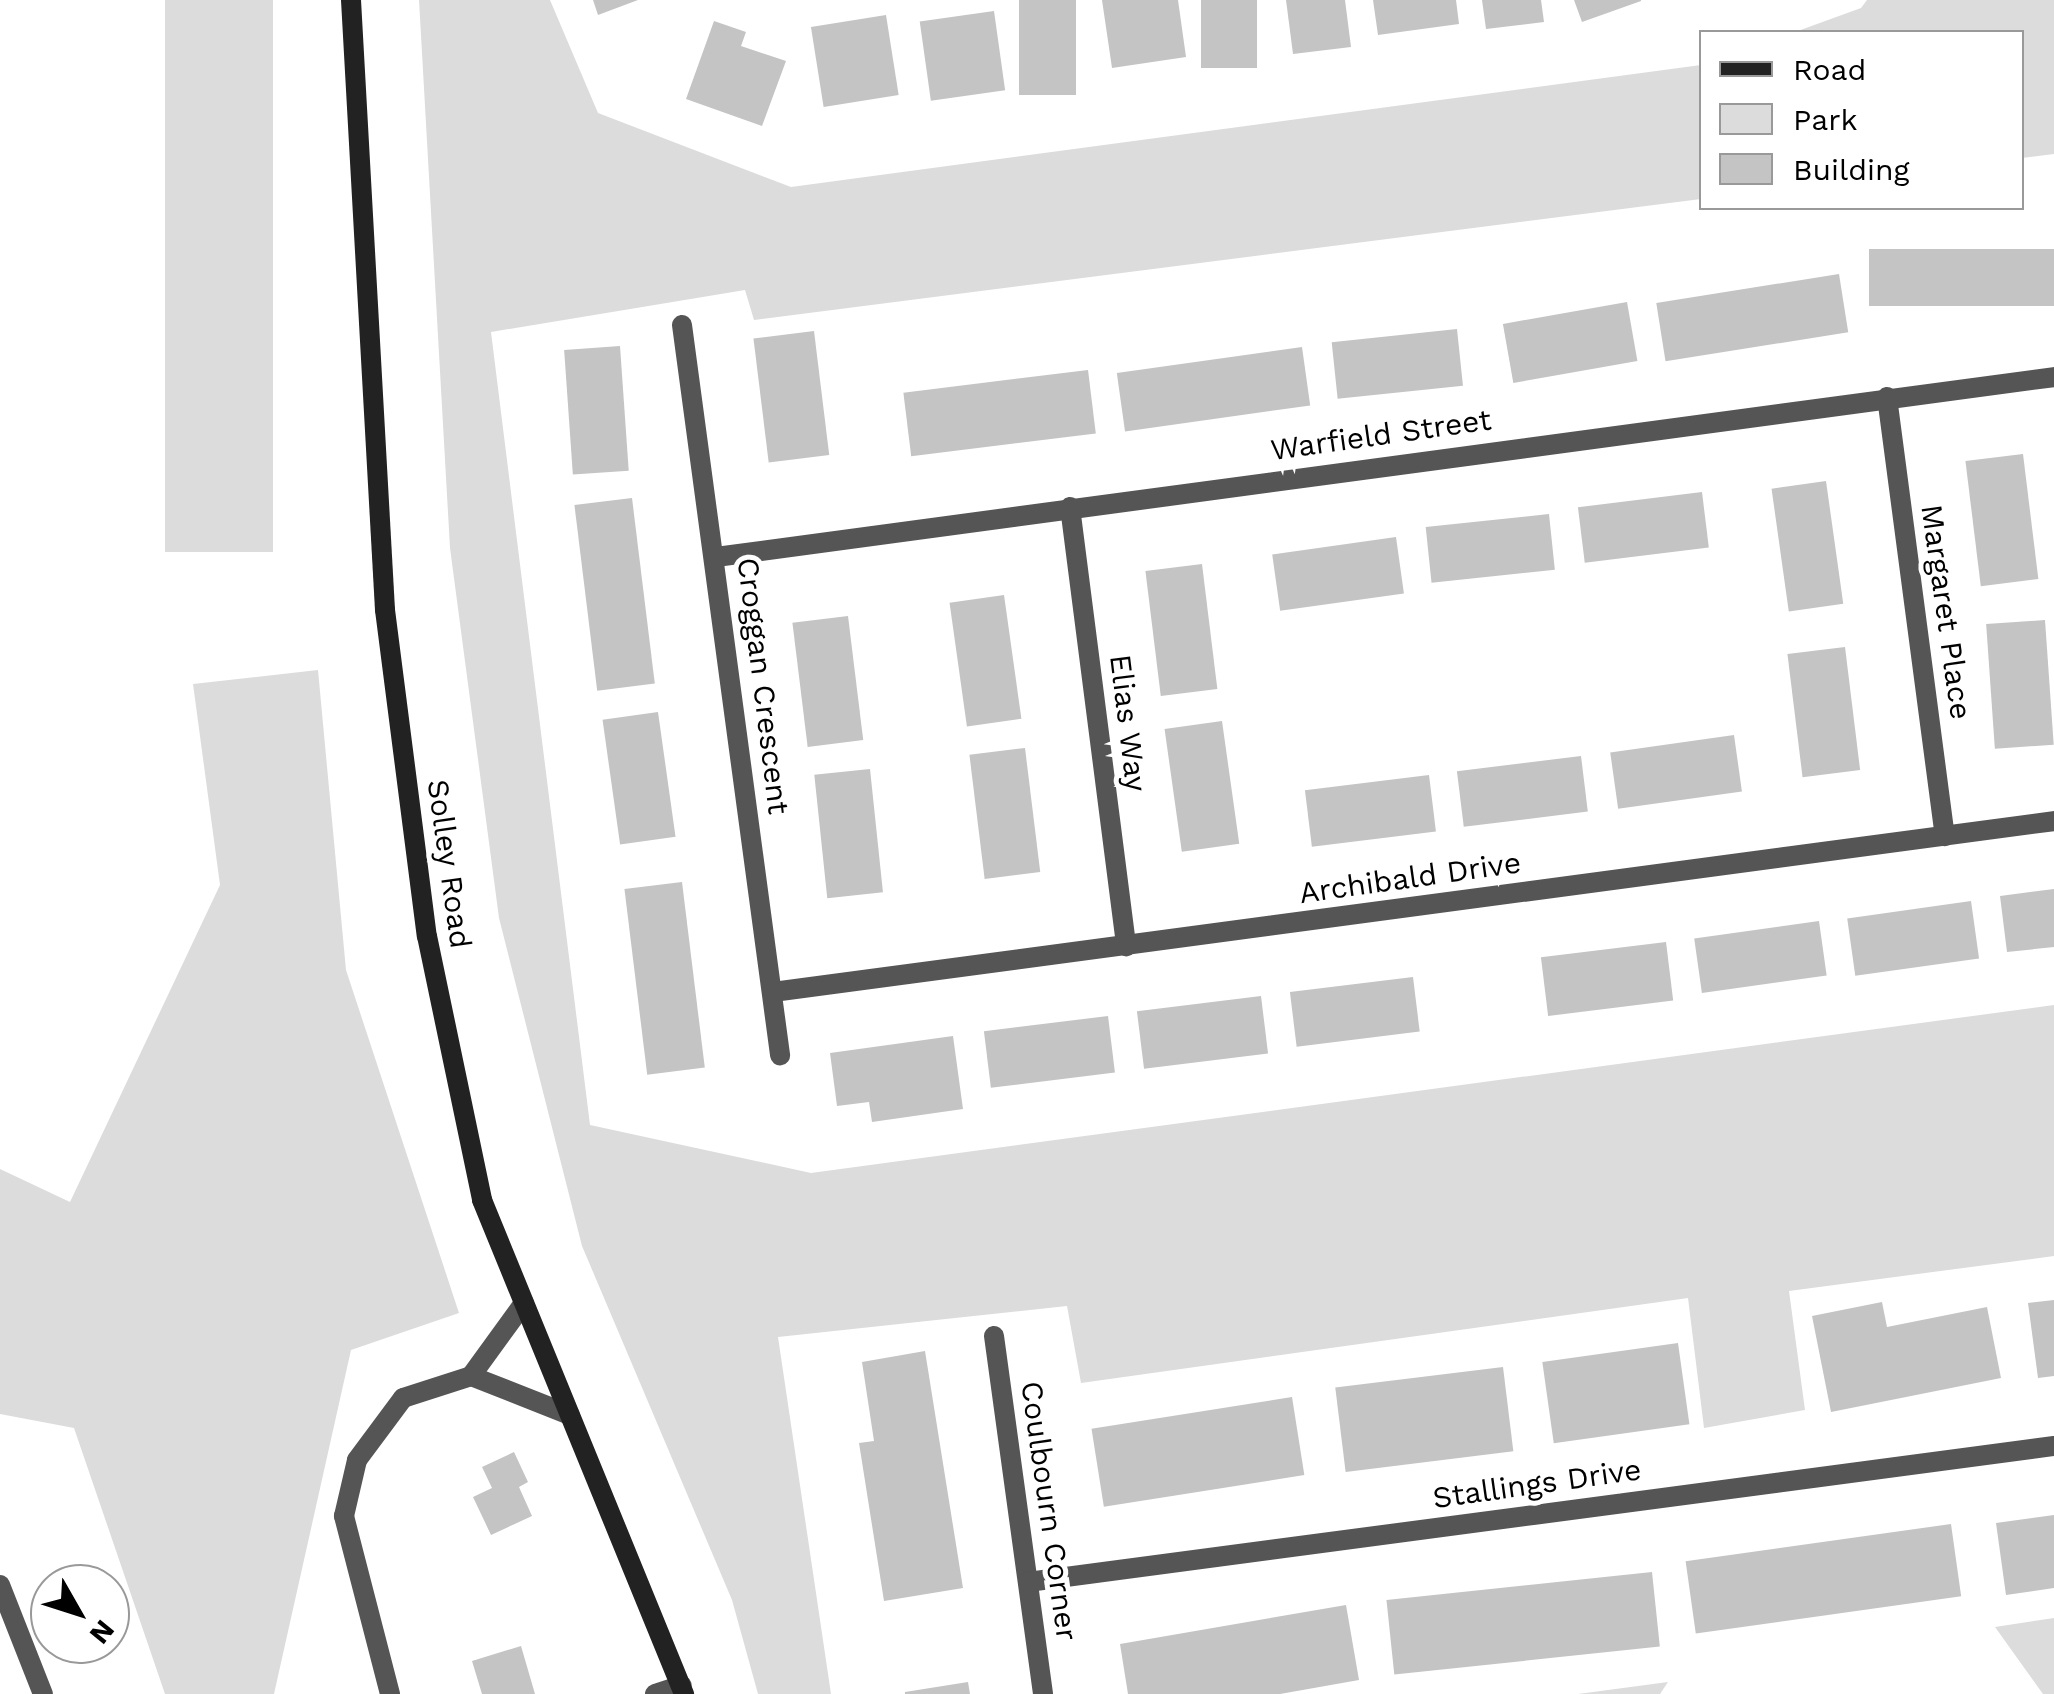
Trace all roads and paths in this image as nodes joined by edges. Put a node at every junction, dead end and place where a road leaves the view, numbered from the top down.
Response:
1 (351, 0) edge
2 (682, 325) dead end
3 (2054, 377) edge
4 (1887, 396) junction
5 (1070, 508) junction
6 (716, 557) junction
7 (2054, 820) edge
8 (1945, 836) junction
9 (1126, 946) junction
10 (773, 992) junction
11 (780, 1055) dead end
12 (524, 1303) junction
13 (994, 1336) dead end
14 (471, 1376) junction
15 (570, 1415) junction
16 (2054, 1446) edge
17 (1028, 1582) junction
18 (0, 1586) edge
19 (683, 1689) edge
20 (43, 1694) edge
21 (390, 1694) edge
22 (655, 1694) edge
23 (1043, 1694) edge

1 - 12 main road, Solley Road
2 - 6 street, Croggan Crescent
3 - 4 street, Warfield Street
4 - 5 street, Warfield Street
4 - 8 street, Margaret Place
5 - 6 street, Warfield Street
5 - 9 street, Elias Way
6 - 10 street, Croggan Crescent
7 - 8 street, Archibald Drive
8 - 9 street, Archibald Drive
9 - 10 street, Archibald Drive
10 - 11 street, Croggan Crescent
12 - 14 street
12 - 15 main road, Solley Road
13 - 17 street, Coulbourn Corner
14 - 15 street
14 - 21 street
15 - 19 main road, Solley Road
16 - 17 street, Stallings Drive
17 - 23 street, Coulbourn Corner
18 - 20 street
19 - 22 street

